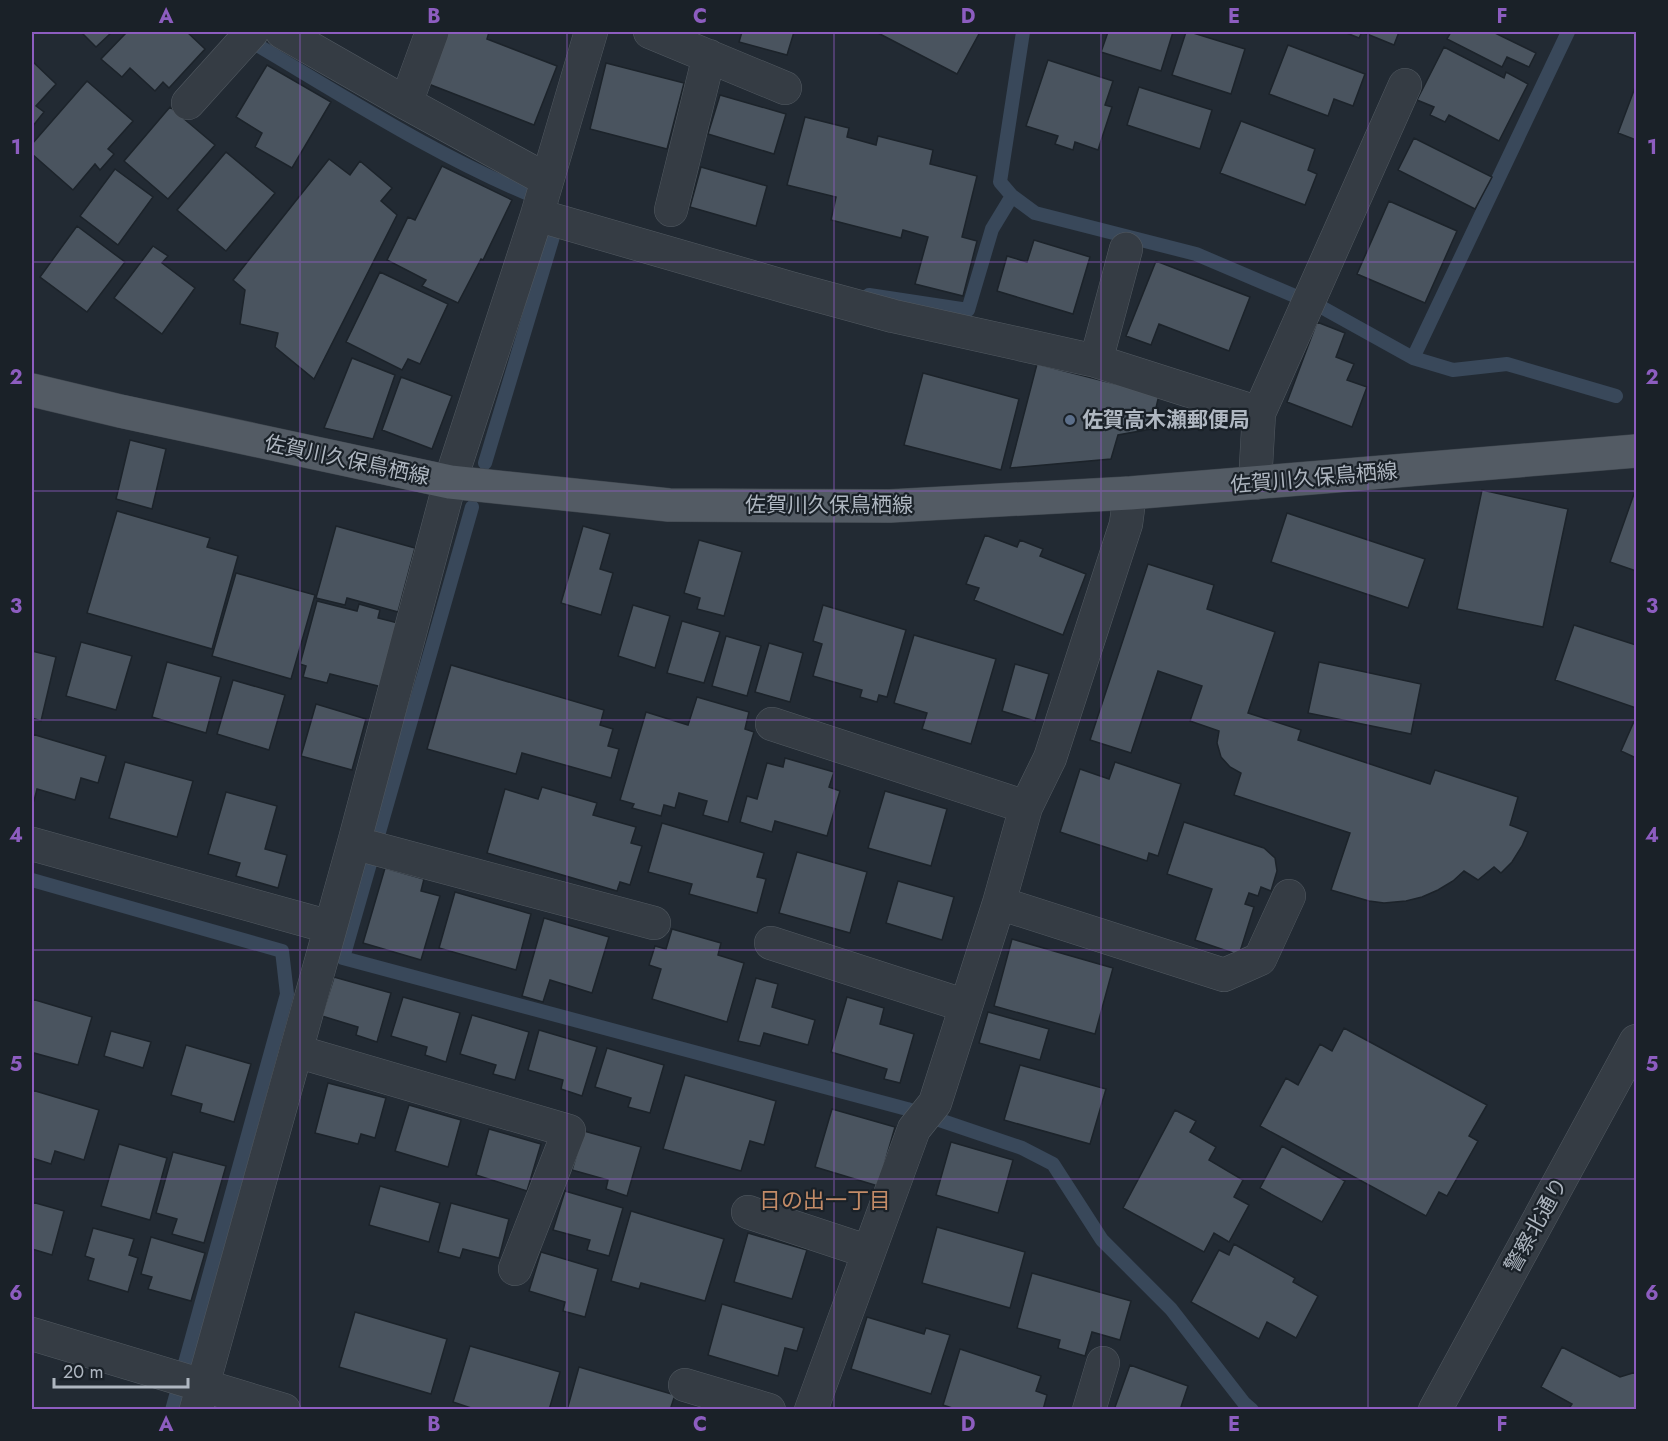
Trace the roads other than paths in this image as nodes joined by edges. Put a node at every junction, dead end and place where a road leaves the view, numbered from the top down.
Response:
1 (282, 32) edge
2 (432, 32) edge
3 (591, 32) edge
4 (650, 32) edge
5 (243, 41) edge
6 (698, 45) edge
7 (1405, 85) dead end
8 (785, 88) dead end
9 (188, 103) dead end
10 (406, 103) junction
11 (547, 180) junction
12 (671, 210) dead end
13 (553, 220) junction
14 (1126, 249) dead end
15 (1096, 361) junction
16 (32, 390) edge
17 (1259, 413) junction
18 (1636, 451) edge
19 (450, 482) junction
20 (1255, 483) junction
21 (1130, 493) junction
22 (772, 724) dead end
23 (1026, 807) junction
24 (354, 843) junction
25 (32, 844) edge
26 (1289, 896) dead end
27 (999, 903) junction
28 (654, 923) dead end
29 (330, 927) junction
30 (771, 943) dead end
31 (966, 1006) junction
32 (1636, 1041) edge
33 (296, 1051) junction
34 (748, 1212) dead end
35 (869, 1252) junction
36 (515, 1269) dead end
37 (32, 1334) edge
38 (1103, 1363) dead end
39 (685, 1385) dead end
40 (191, 1391) edge
41 (284, 1410) edge
42 (769, 1410) edge
43 (811, 1410) edge
44 (1089, 1410) edge
45 (1435, 1410) edge

1 - 10 street
2 - 10 street
3 - 11 street
4 - 6 street
5 - 9 street
6 - 8 street
6 - 12 street
7 - 17 street
10 - 11 street
11 - 13 street
13 - 15 street
13 - 19 street
14 - 15 street
15 - 17 street
16 - 19 main road, 佐賀川久保鳥栖線
17 - 20 street
18 - 20 main road, 佐賀川久保鳥栖線
19 - 21 main road, 佐賀川久保鳥栖線
19 - 24 street
20 - 21 main road, 佐賀川久保鳥栖線
21 - 23 street
22 - 23 street
23 - 27 street
24 - 28 street
24 - 29 street
25 - 29 street
26 - 27 street
27 - 31 street
29 - 33 street
30 - 31 street
31 - 35 street
32 - 45 street, 警察北通り
33 - 36 street
33 - 40 street
34 - 35 street
35 - 43 street
37 - 40 street
38 - 44 street
39 - 42 street
40 - 41 street

